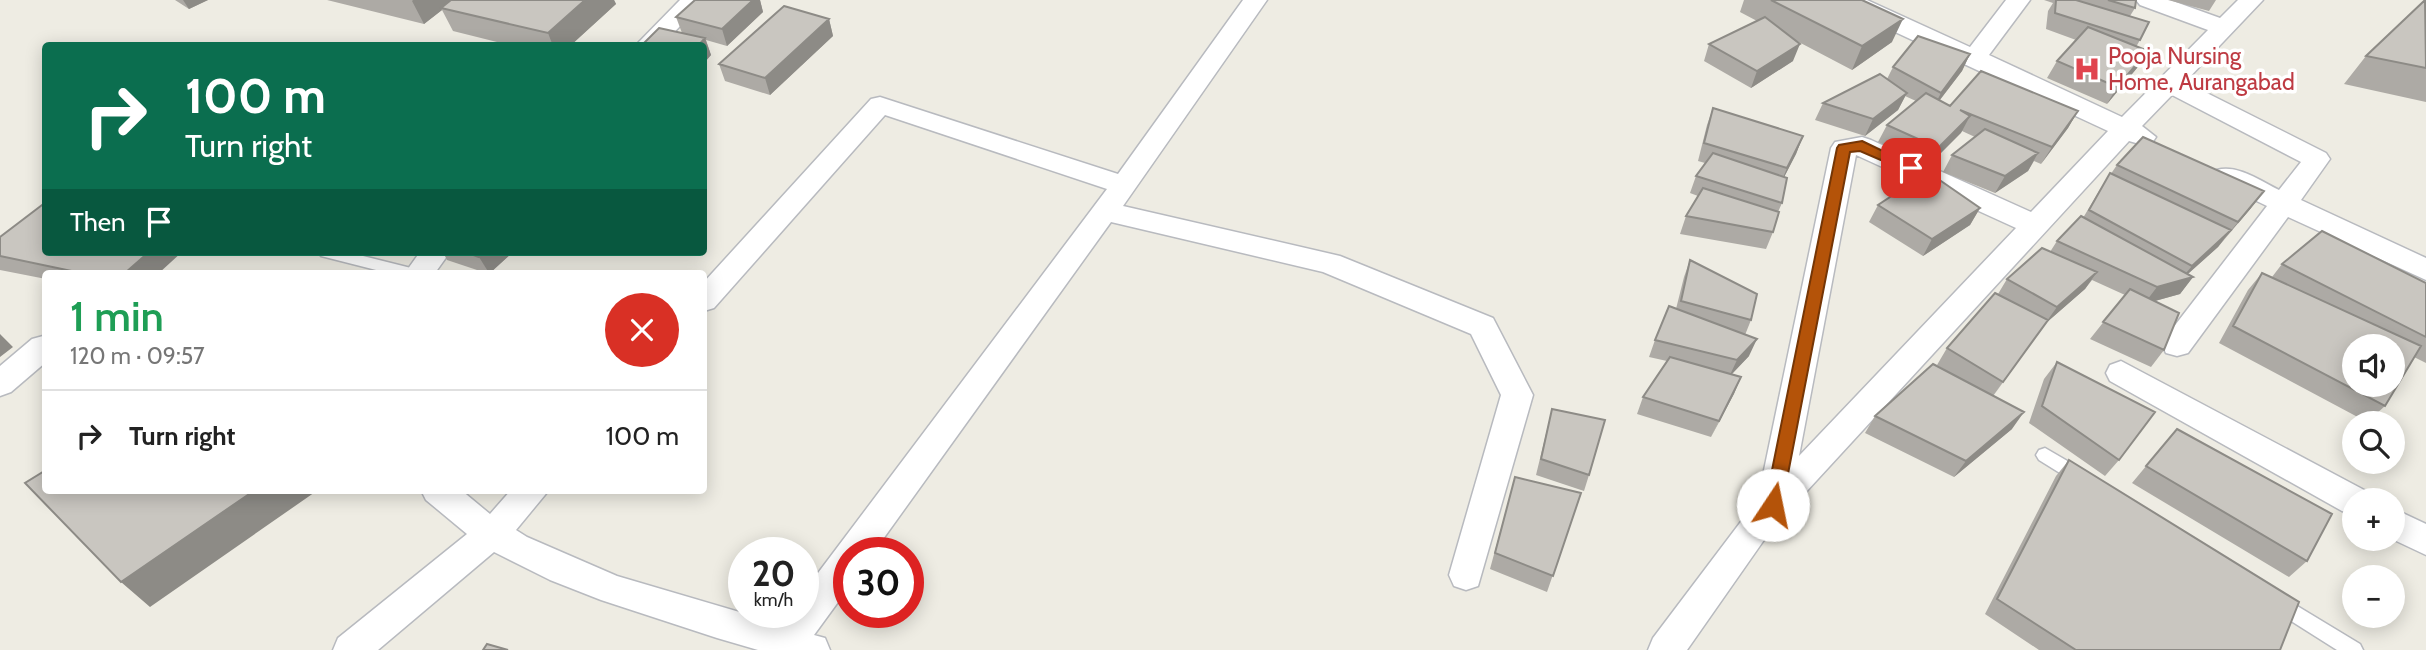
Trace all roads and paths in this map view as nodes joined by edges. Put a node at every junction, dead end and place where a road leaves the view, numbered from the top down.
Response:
1 (693, 0) edge
2 (1255, 0) edge
3 (1844, 0) edge
4 (2018, 0) edge
5 (2148, 0) edge
6 (2251, 0) edge
7 (2224, 28) junction
8 (651, 42) edge
9 (1974, 58) junction
10 (2170, 84) junction
11 (2126, 129) junction
12 (2162, 146) edge
13 (2199, 164) edge
14 (1124, 185) junction
15 (2285, 204) junction
16 (1105, 211) junction
17 (2035, 225) junction
18 (342, 256) edge
19 (433, 256) edge
20 (398, 270) edge
21 (421, 270) edge
22 (2426, 270) edge
23 (707, 297) edge
24 (2177, 345) dead end
25 (42, 348) edge
26 (2120, 373) dead end
27 (0, 384) edge
28 (2045, 455) dead end
29 (2102, 491) edge
30 (442, 494) edge
31 (528, 494) edge
32 (2342, 494) edge
33 (1773, 505) junction
34 (2405, 529) edge
35 (493, 533) junction
36 (865, 537) edge
37 (2426, 541) edge
38 (1466, 575) dead end
39 (833, 587) edge
40 (2262, 592) edge
41 (800, 646) edge
42 (351, 650) edge
43 (1666, 650) edge
44 (2353, 650) edge

1 - 8 street
2 - 14 street
3 - 9 street
4 - 9 street
5 - 7 street
6 - 7 street
7 - 10 street
9 - 11 street
10 - 11 street
10 - 15 street
11 - 12 street
11 - 17 street
13 - 15 street
14 - 16 street
14 - 23 street
15 - 22 street
15 - 24 street
16 - 36 street
16 - 38 street
17 - 33 street
17 - 33 street
18 - 20 lane
19 - 21 street
25 - 27 street
26 - 32 street
28 - 29 lane
30 - 35 street
31 - 35 street
33 - 43 street
34 - 37 street
35 - 41 street
35 - 42 street
39 - 41 street
40 - 44 lane

